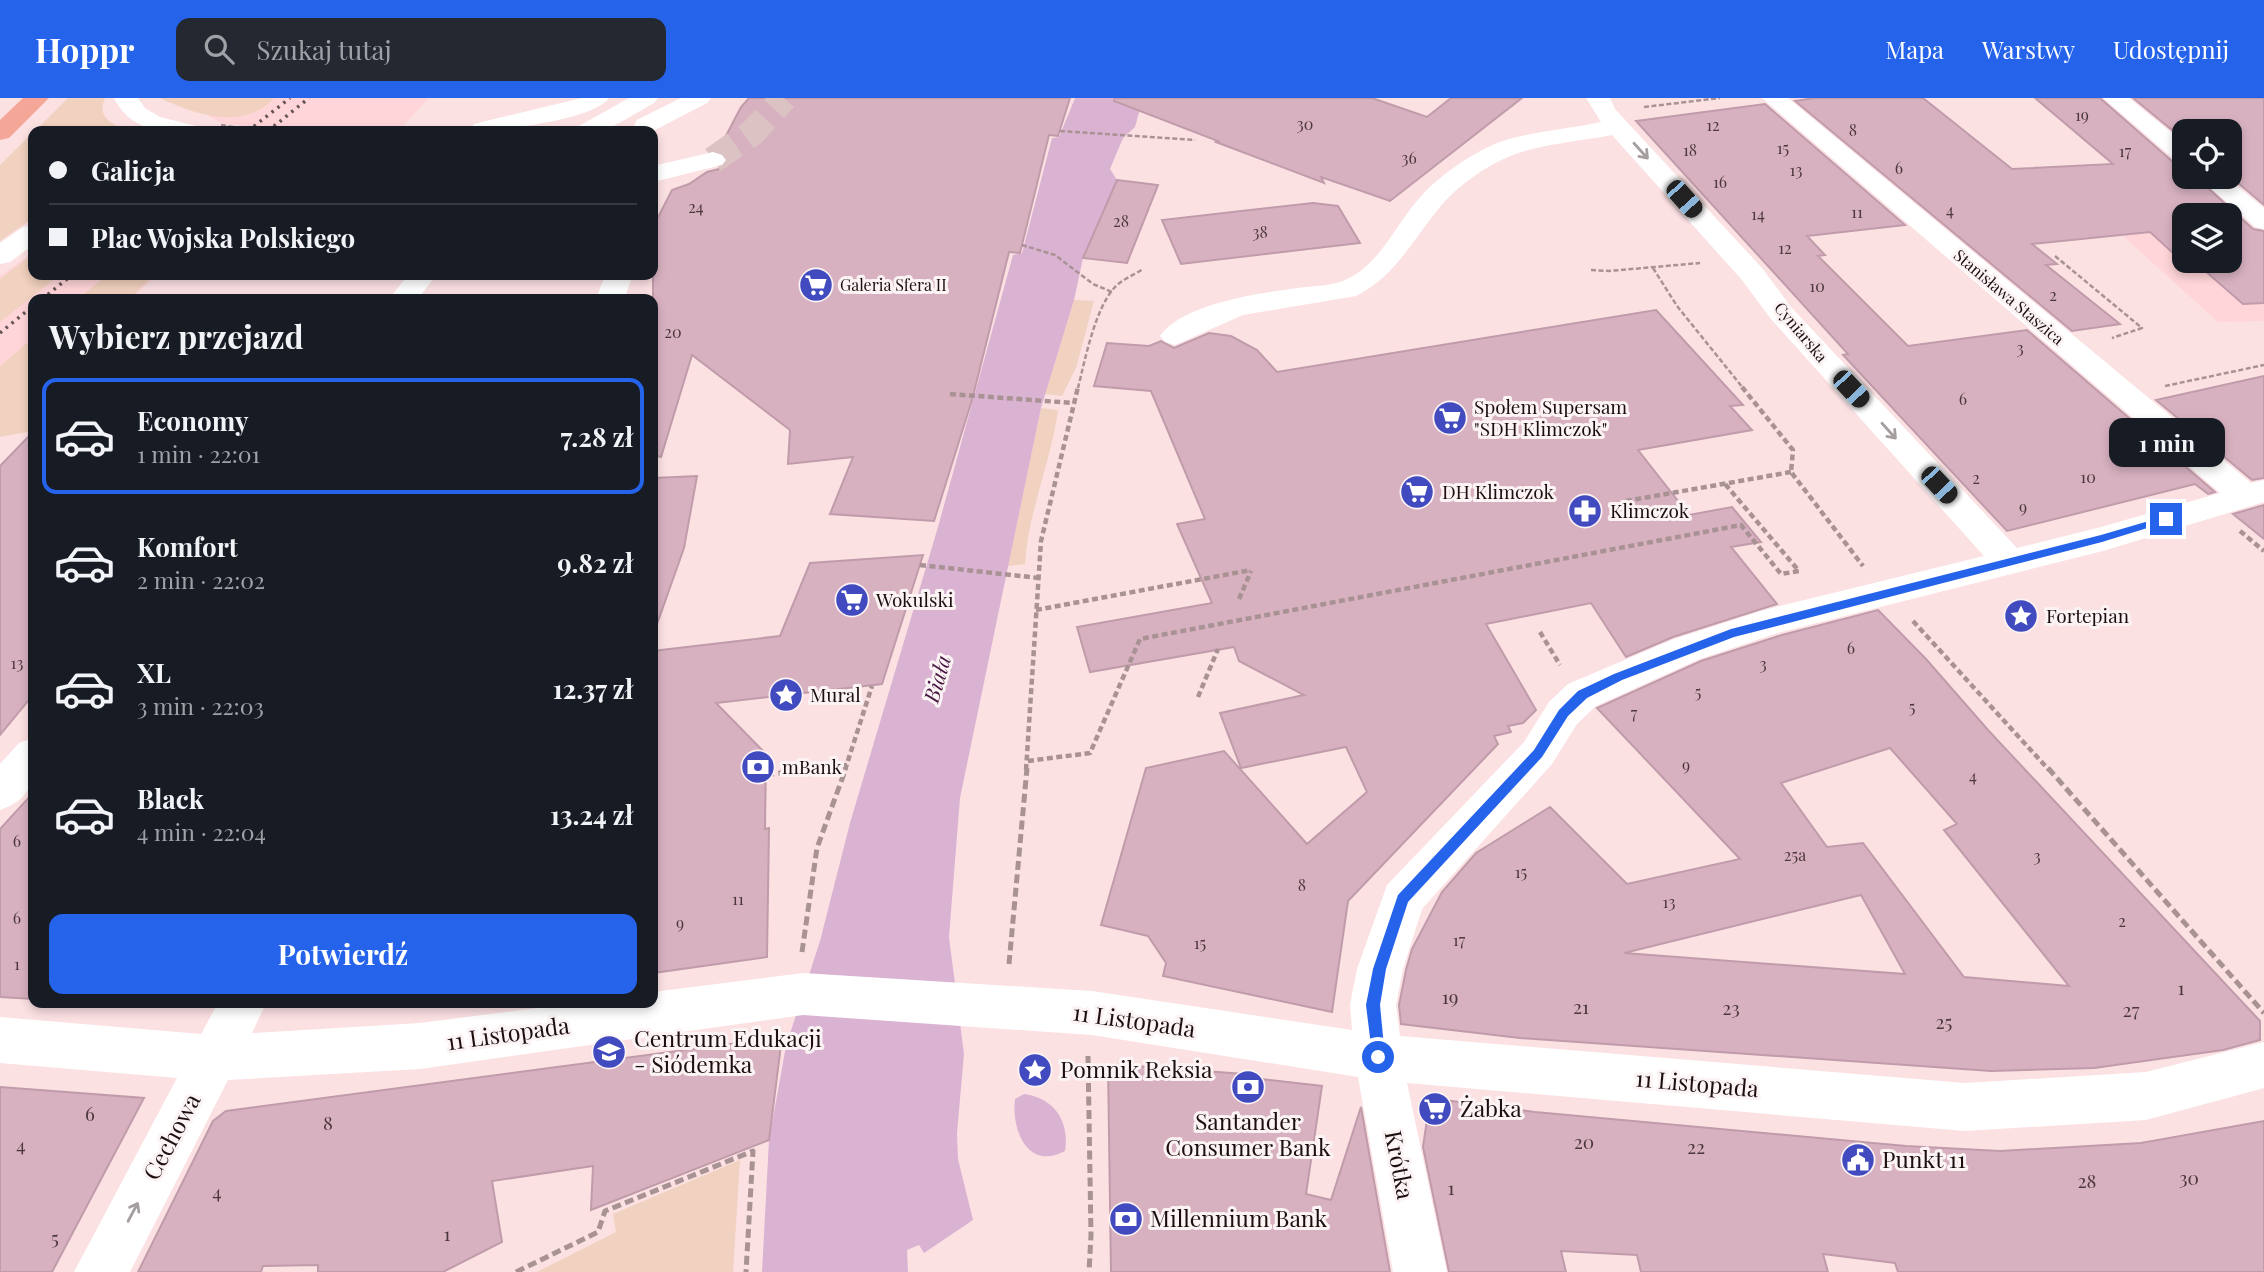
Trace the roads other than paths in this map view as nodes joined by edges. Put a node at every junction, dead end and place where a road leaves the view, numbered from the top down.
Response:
1 (37, 98) edge
2 (161, 98) edge
3 (512, 98) edge
4 (597, 98) edge
5 (646, 98) edge
6 (676, 98) edge
7 (699, 98) edge
8 (1598, 98) edge
9 (1774, 98) edge
10 (2115, 98) edge
11 (133, 107) edge
12 (163, 126) edge
13 (486, 126) edge
14 (499, 126) edge
15 (597, 126) edge
16 (647, 126) edge
17 (649, 126) edge
18 (1619, 126) junction
19 (0, 132) edge
20 (2172, 145) edge
21 (713, 160) tunnel mouth
22 (658, 163) edge
23 (678, 169) junction
24 (658, 173) edge
25 (2225, 189) edge
26 (2264, 221) edge
27 (28, 236) edge
28 (0, 256) edge
29 (418, 280) edge
30 (407, 294) edge
31 (1175, 336) dead end
32 (2254, 493) edge
33 (2009, 561) junction
34 (28, 760) edge
35 (0, 793) edge
36 (658, 1001) edge
37 (240, 1008) edge
38 (619, 1008) edge
39 (0, 1040) edge
40 (1378, 1057) junction
41 (214, 1058) junction
42 (2264, 1065) edge
43 (101, 1272) edge
44 (1420, 1272) edge

1 - 19 main road
2 - 11 street
3 - 13 street
4 - 14 street
5 - 15 street
6 - 16 street
7 - 17 street
8 - 18 street, Cyniarska
9 - 32 street, Stanisława Staszica
10 - 20 street
11 - 12 street
18 - 31 street
18 -> 33 street, Cyniarska
21 - 23 street
22 - 23 street
23 - 24 street
25 - 26 street
27 - 28 street
29 - 30 street
32 - 33 street, Krótka
33 - 40 street, Krótka
34 - 35 street
36 - 40 street, 11 Listopada
37 - 41 street, Cechowa
38 - 41 street, 11 Listopada
39 - 41 street, 11 Listopada
40 - 42 street, 11 Listopada
40 - 44 street, Krótka
43 -> 41 street, Cechowa

